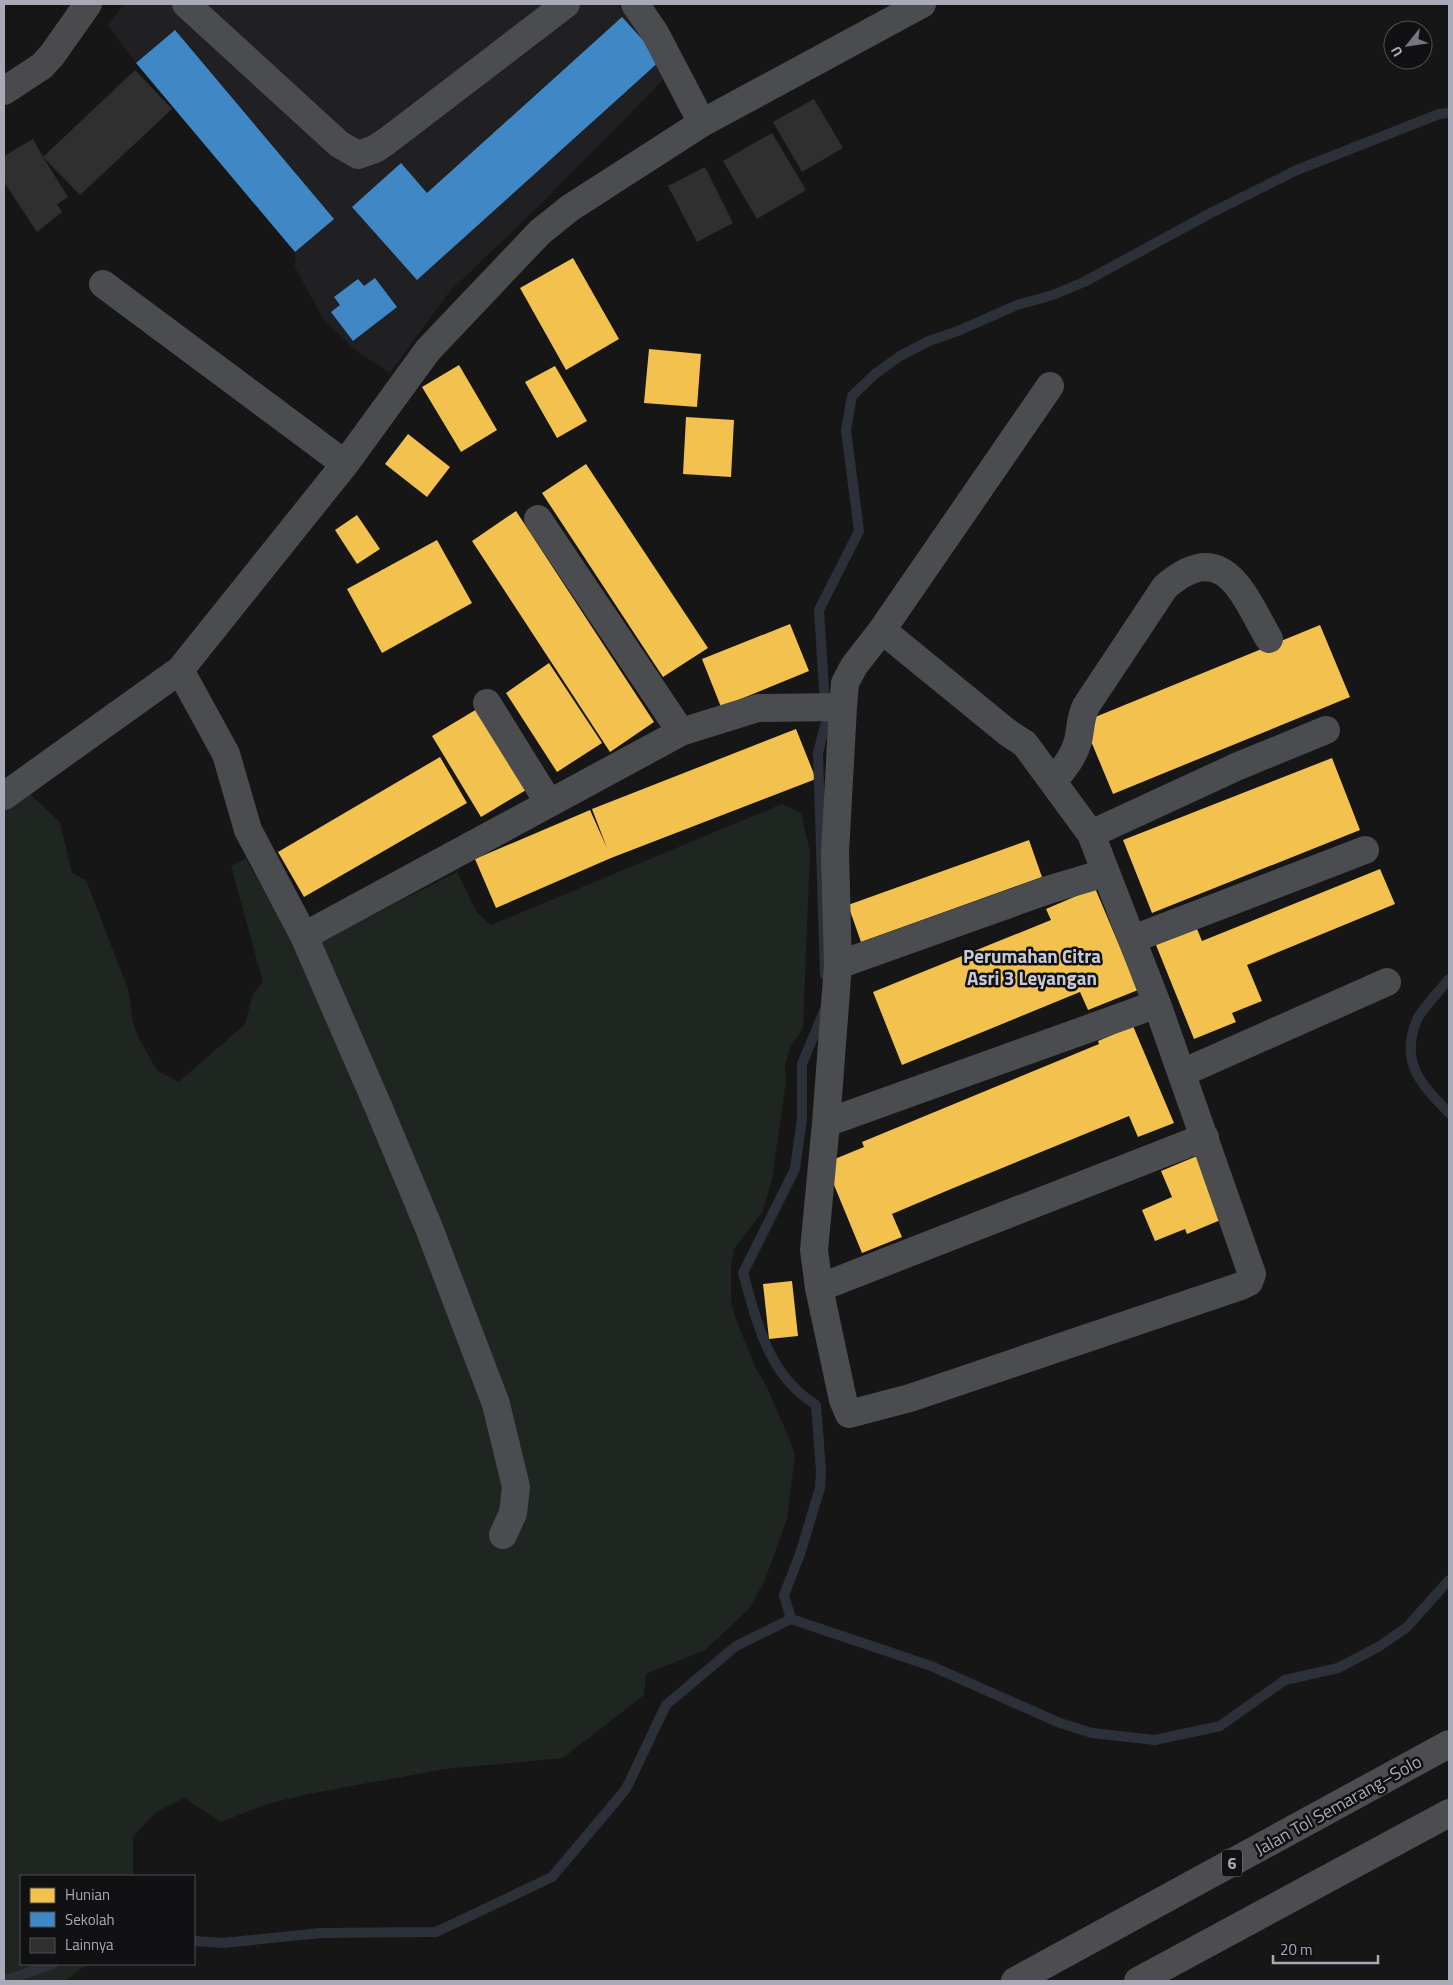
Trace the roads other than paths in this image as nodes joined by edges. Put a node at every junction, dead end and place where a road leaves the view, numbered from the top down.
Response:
1 (88, 4) edge
2 (186, 4) edge
3 (566, 4) edge
4 (635, 4) edge
5 (922, 4) edge
6 (4, 91) edge
7 (702, 123) junction
8 (102, 284) dead end
9 (1050, 386) dead end
10 (344, 464) junction
11 (538, 519) dead end
12 (882, 630) junction
13 (1269, 639) dead end
14 (180, 670) junction
15 (487, 703) dead end
16 (829, 708) junction
17 (1326, 730) dead end
18 (681, 732) junction
19 (1053, 782) junction
20 (4, 796) edge
21 (549, 803) junction
22 (1091, 834) junction
23 (1365, 850) dead end
24 (1105, 873) junction
25 (304, 936) junction
26 (1133, 940) junction
27 (838, 965) junction
28 (1387, 982) dead end
29 (1157, 1004) junction
30 (1182, 1073) junction
31 (826, 1123) junction
32 (1205, 1137) junction
33 (819, 1288) junction
34 (503, 1536) dead end
35 (1449, 1744) edge
36 (1449, 1813) edge
37 (1016, 1981) edge
38 (1138, 1981) edge

1 - 6 street
2 - 3 street
4 - 7 street
5 - 7 street
7 - 10 street
8 - 10 street
9 - 12 street
10 - 14 street
11 - 18 street
12 - 16 street
12 - 19 street
13 - 19 street
14 - 20 street
14 - 25 street
15 - 21 street
16 - 18 street
16 - 27 street
17 - 22 street
18 - 21 street
19 - 22 street
21 - 25 street
22 - 24 street
23 - 26 street
24 - 26 street
24 - 27 street
25 - 34 street
26 - 29 street
27 - 31 street
28 - 30 street
29 - 30 street
29 - 31 street
30 - 32 street
31 - 33 street
32 - 33 street
32 - 33 street
35 - 37 highway, Jalan Tol Semarang–Solo / 6
36 - 38 highway

